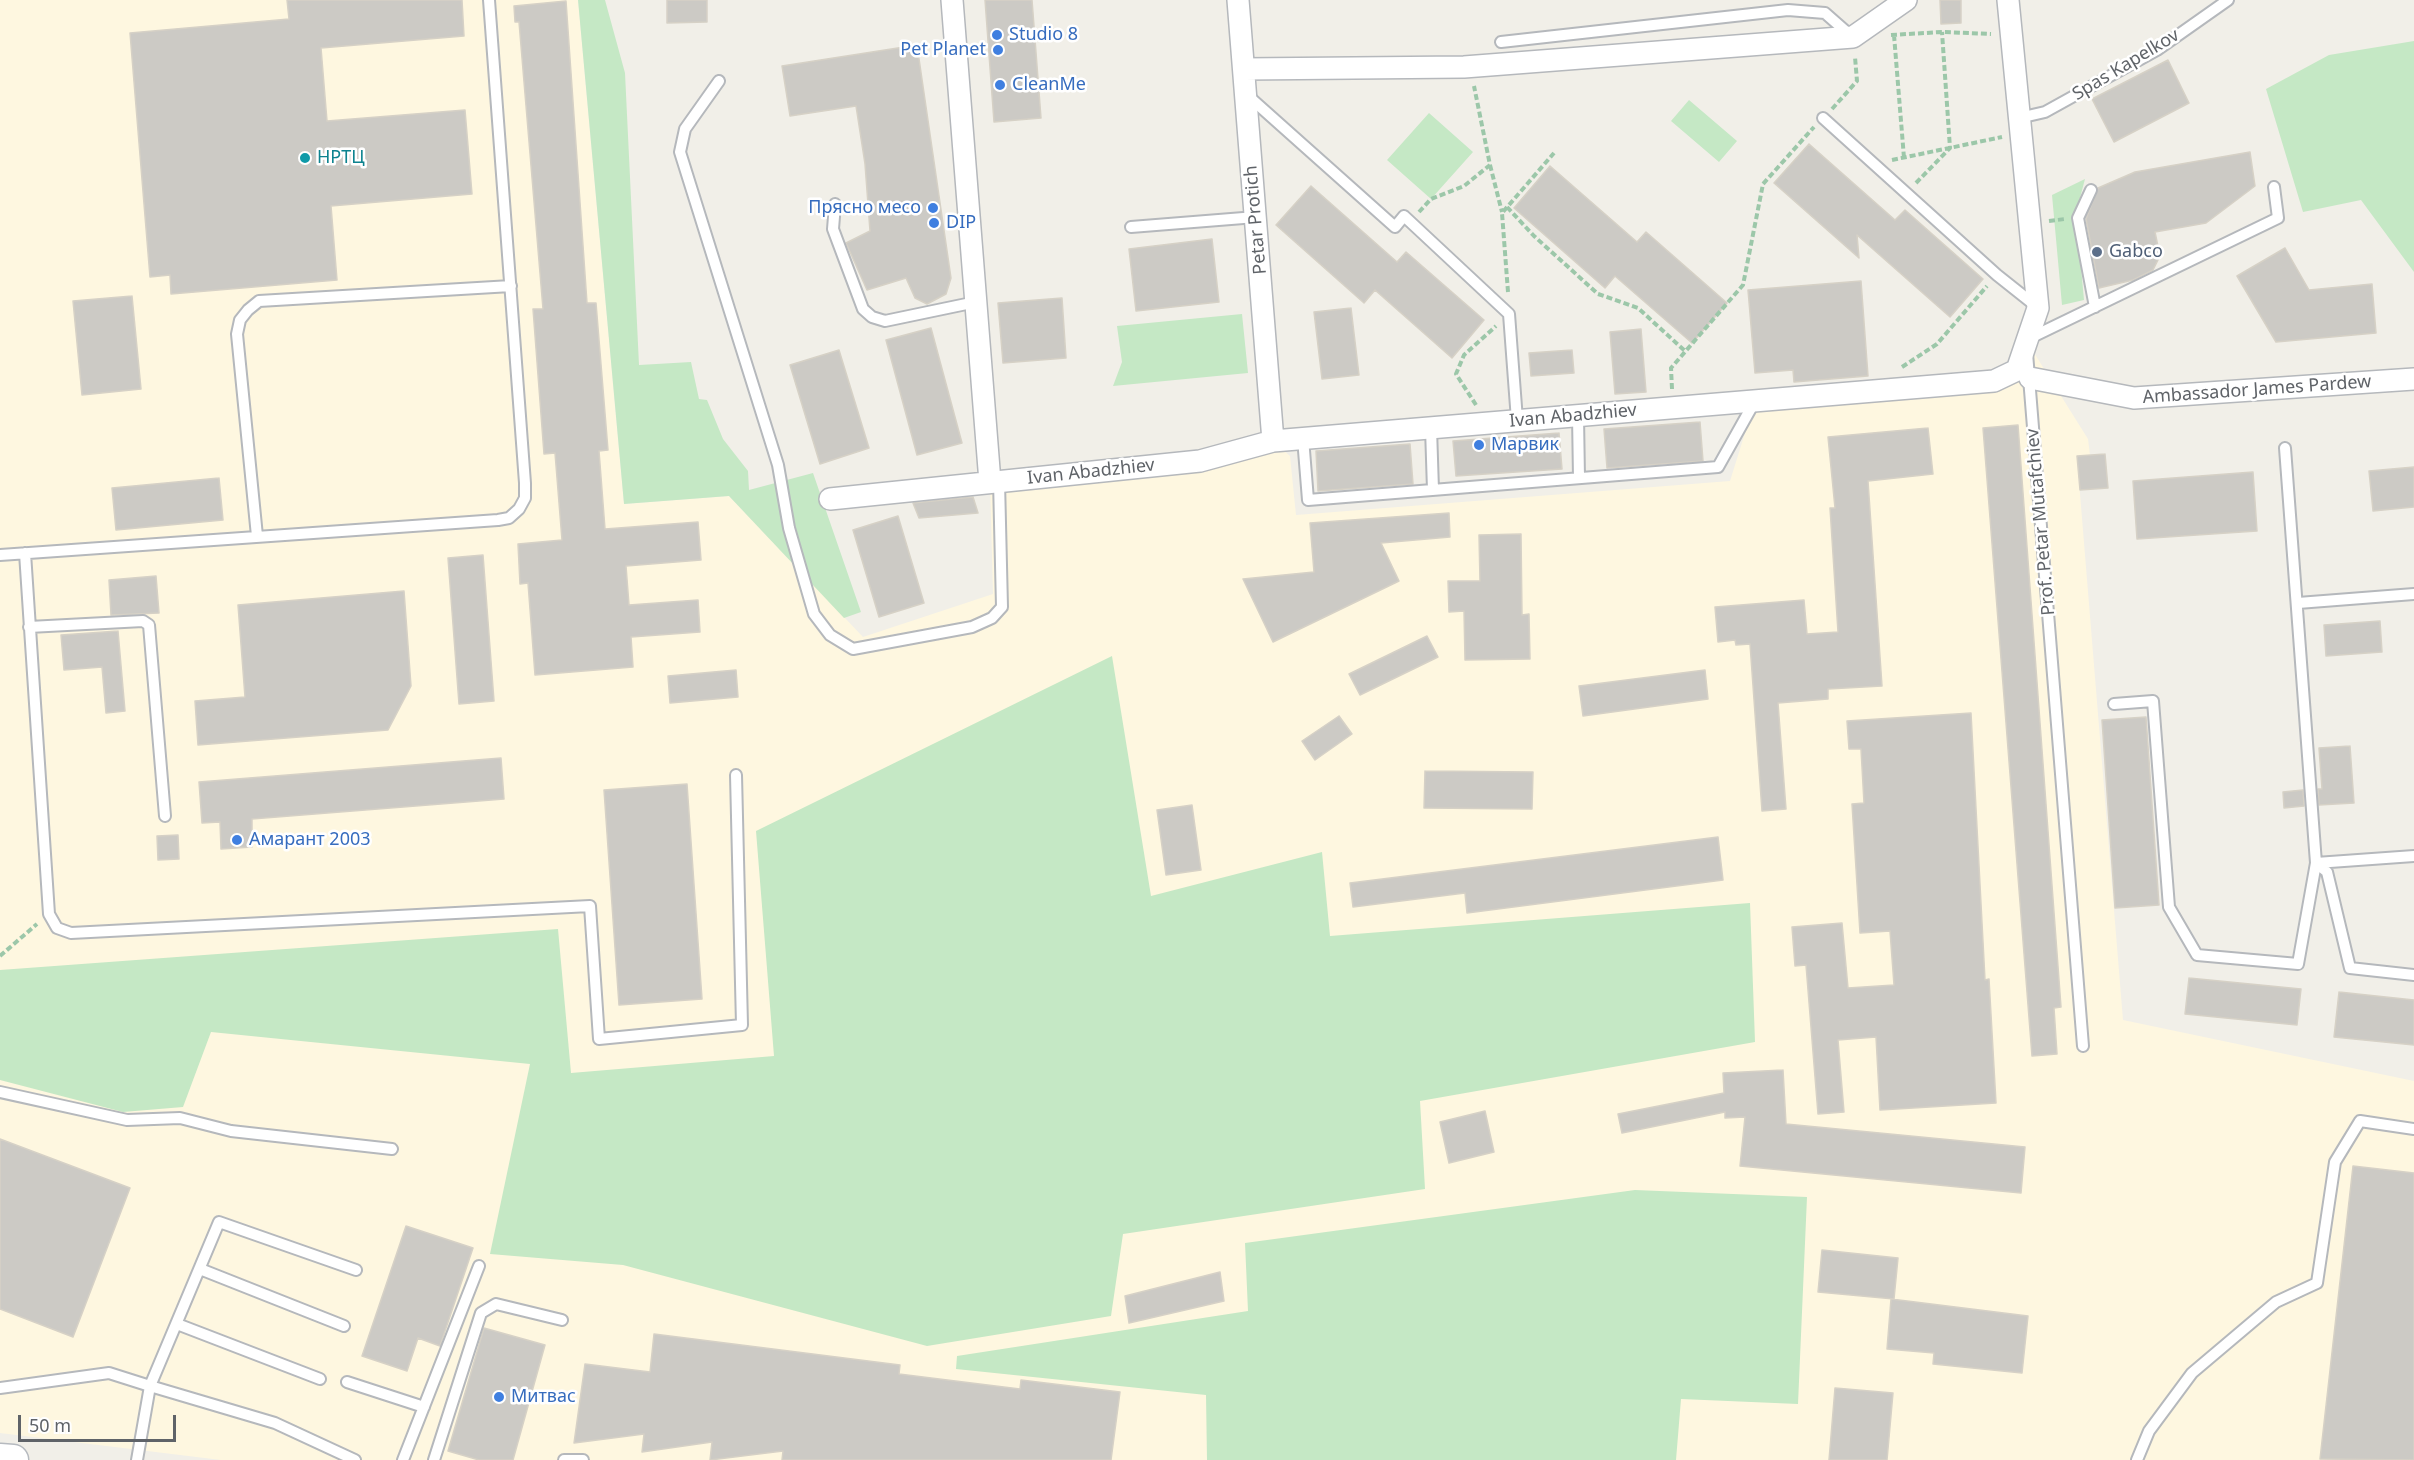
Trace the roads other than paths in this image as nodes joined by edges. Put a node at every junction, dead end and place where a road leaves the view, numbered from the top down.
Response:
1 (489, 0) edge
2 (952, 0) edge
3 (1238, 0) edge
4 (1906, 0) edge
5 (2008, 0) edge
6 (2228, 0) edge
7 (1852, 37) junction
8 (1501, 42) dead end
9 (1244, 69) junction
10 (719, 81) dead end
11 (1246, 94) junction
12 (1823, 118) road end
13 (2020, 125) junction
14 (2274, 187) dead end
15 (2091, 190) dead end
16 (835, 204) dead end
17 (1256, 217) junction
18 (1131, 227) dead end
19 (511, 286) junction
20 (976, 302) junction
21 (2094, 307) junction
22 (2038, 308) junction
23 (2026, 340) junction
24 (2030, 378) junction
25 (2414, 379) edge
26 (1755, 401) junction
27 (1578, 416) junction
28 (1517, 420) junction
29 (1431, 428) junction
30 (1303, 438) junction
31 (1273, 441) junction
32 (2285, 448) dead end
33 (1579, 478) junction
34 (995, 482) junction
35 (1433, 490) junction
36 (830, 499) dead end
37 (257, 536) junction
38 (25, 553) junction
39 (0, 555) edge
40 (2414, 594) edge
41 (2298, 603) junction
42 (29, 627) junction
43 (2114, 704) dead end
44 (736, 775) dead end
45 (165, 816) dead end
46 (2414, 856) edge
47 (2316, 863) junction
48 (2414, 975) edge
49 (2083, 1046) dead end
50 (0, 1092) edge
51 (2414, 1129) edge
52 (392, 1149) dead end
53 (478, 1266) dead end
54 (200, 1269) junction
55 (356, 1270) dead end
56 (561, 1320) dead end
57 (177, 1324) junction
58 (344, 1326) dead end
59 (320, 1379) dead end
60 (347, 1382) dead end
61 (150, 1386) junction
62 (0, 1388) edge
63 (424, 1407) junction
64 (0, 1459) edge
65 (14, 1460) edge
66 (137, 1460) edge
67 (355, 1460) edge
68 (403, 1460) edge
69 (434, 1460) edge
70 (564, 1460) edge
71 (584, 1460) edge
72 (2137, 1460) edge

1 - 19 lane
2 - 20 street
3 - 9 street, Petar Protich
4 - 7 street
5 - 13 street, Prof. Petar Mutafchiev
6 - 13 lane, Spas Kapelkov
7 - 8 lane
7 - 9 street
9 - 11 street, Petar Protich
10 - 34 lane
11 - 17 street, Petar Protich
11 - 28 lane
12 - 22 lane
13 - 22 street, Prof. Petar Mutafchiev
14 - 21 lane
15 - 21 lane
16 - 20 lane
17 - 18 lane
17 - 31 street, Petar Protich
19 - 37 lane
19 - 37 lane
20 - 34 street
21 - 23 lane
22 - 23 street, Prof. Petar Mutafchiev
23 - 24 lane, Prof. Petar Mutafchiev
23 - 26 street, Ivan Abadzhiev
24 - 25 street, Ambassador James Pardew
24 - 49 lane, Prof. Petar Mutafchiev
26 - 27 street, Ivan Abadzhiev
26 - 33 lane
27 - 28 street, Ivan Abadzhiev
27 - 33 lane
28 - 29 street, Ivan Abadzhiev
29 - 30 street, Ivan Abadzhiev
29 - 35 lane
30 - 31 street, Ivan Abadzhiev
30 - 35 lane
31 - 34 street, Ivan Abadzhiev
32 - 41 lane
33 - 35 lane
34 - 36 street, Ivan Abadzhiev
37 - 38 lane
38 - 39 lane
38 - 42 lane
40 - 41 lane
41 - 47 lane
42 - 44 lane
42 - 45 lane
43 - 47 lane
46 - 47 lane
47 - 48 lane
50 - 52 lane
51 - 72 lane
53 - 63 lane
54 - 55 lane
54 - 57 lane
54 - 58 lane
56 - 69 lane
57 - 59 lane
57 - 61 lane
60 - 63 lane
61 - 62 lane
61 - 66 lane
61 - 67 lane
63 - 68 lane
64 - 65 main road
70 - 71 lane

